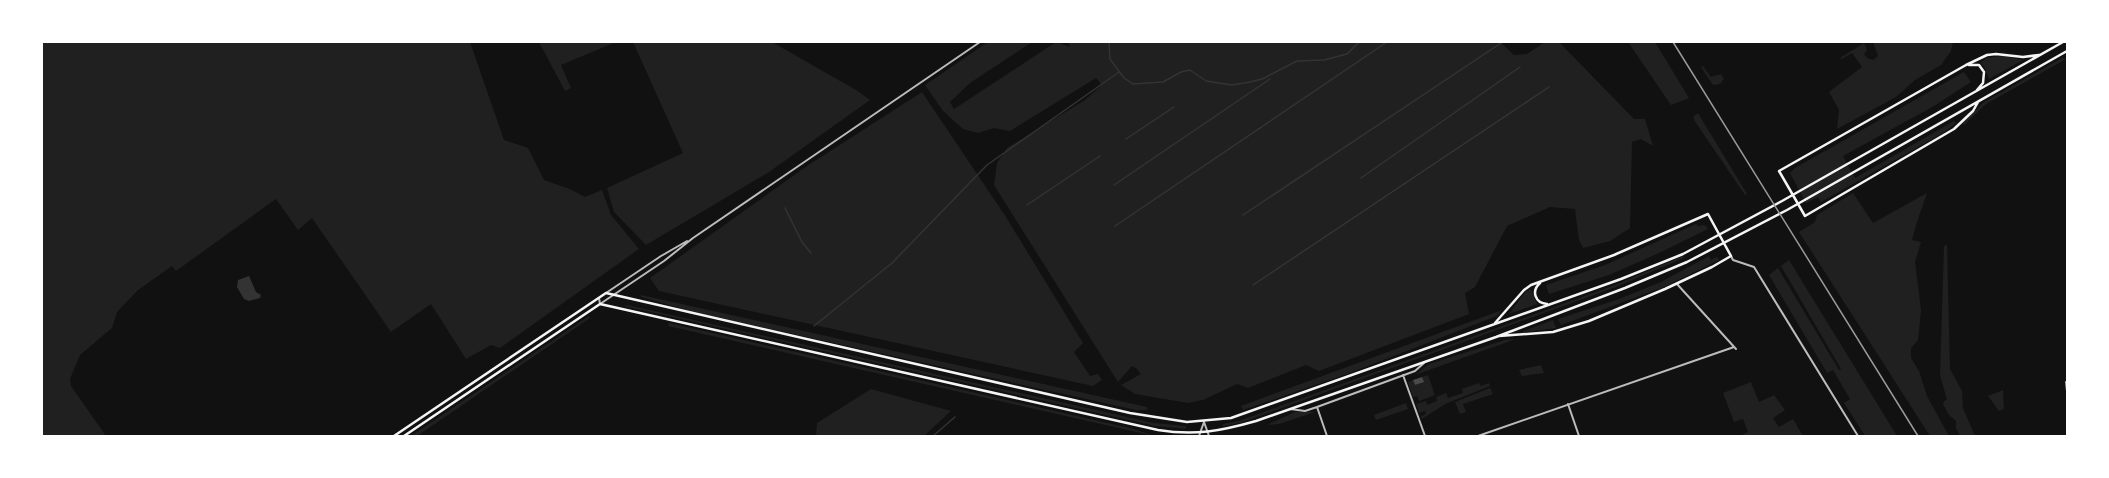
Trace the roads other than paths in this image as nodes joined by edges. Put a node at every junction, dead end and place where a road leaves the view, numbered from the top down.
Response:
1 (980, 42) edge
2 (2063, 42) edge
3 (2067, 51) edge
4 (2042, 54) junction
5 (1966, 65) junction
6 (1975, 92) junction
7 (1980, 101) junction
8 (693, 238) junction
9 (1730, 256) junction
10 (1542, 281) junction
11 (1677, 284) junction
12 (606, 293) junction
13 (614, 295) junction
14 (599, 298) junction
15 (600, 304) junction
16 (1550, 304) junction
17 (1494, 324) junction
18 (1496, 336) junction
19 (1427, 360) junction
20 (1403, 375) junction
21 (2066, 382) dead end
22 (2067, 391) edge
23 (1568, 404) junction
24 (1316, 407) junction
25 (1289, 409) junction
26 (1204, 422) junction
27 (1209, 434) edge
28 (1199, 435) edge
29 (394, 436) edge
30 (404, 436) edge
31 (1327, 436) edge
32 (1425, 436) edge
33 (1478, 436) edge
34 (1579, 436) edge
35 (1858, 436) edge

1 - 8 street
2 - 4 main road
3 - 7 main road
4 - 5 main road
4 - 6 main road
5 - 6 main road
5 - 7 main road
6 - 16 main road
7 - 18 main road
8 - 12 street
8 - 13 street
9 - 10 main road
9 - 11 main road
9 - 35 street
10 - 16 main road
10 - 17 main road
11 - 18 main road
11 - 23 street
12 - 13 main road
12 - 14 main road
13 - 15 street
13 - 26 main road
14 - 15 street
14 - 29 main road
15 - 28 main road
15 - 30 main road
16 - 17 main road
17 - 26 main road
18 - 19 main road
19 - 20 street
19 - 25 main road
20 - 24 street
20 - 32 street
21 - 22 street
23 - 33 street
23 - 34 street
24 - 25 street
24 - 31 street
25 - 27 main road
26 - 27 street
26 - 28 street
27 - 28 main road

